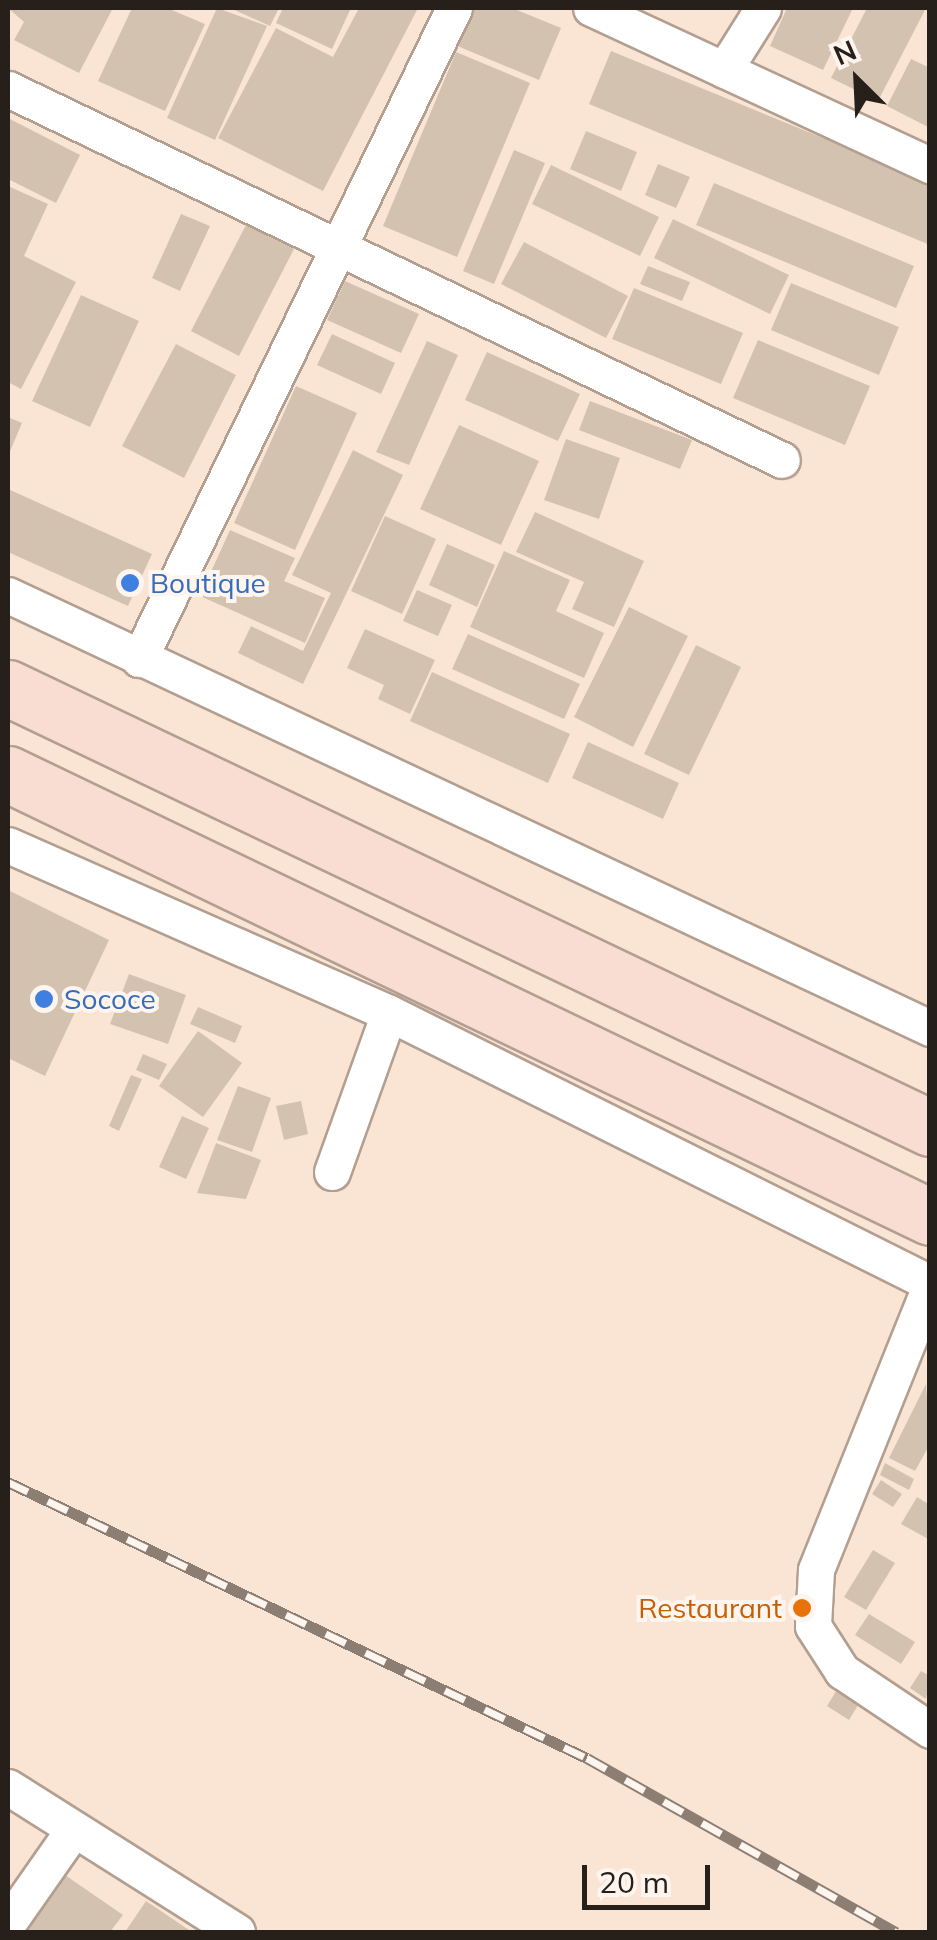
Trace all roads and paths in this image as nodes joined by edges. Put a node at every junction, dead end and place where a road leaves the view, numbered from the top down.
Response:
1 (454, 8) edge
2 (591, 8) edge
3 (763, 8) edge
4 (724, 70) junction
5 (8, 90) edge
6 (930, 165) edge
7 (342, 251) junction
8 (782, 460) dead end
9 (8, 595) edge
10 (140, 659) junction
11 (8, 688) edge
12 (8, 774) edge
13 (8, 845) edge
14 (389, 1013) junction
15 (930, 1028) edge
16 (930, 1128) edge
17 (332, 1172) dead end
18 (930, 1217) edge
19 (930, 1284) edge
20 (930, 1730) edge
21 (8, 1787) edge
22 (72, 1830) junction
23 (8, 1923) edge
24 (236, 1932) edge

1 - 7 street
2 - 4 street
3 - 4 street
4 - 6 street
5 - 7 street
7 - 8 street
7 - 10 street
9 - 10 street
10 - 15 street
11 - 16 main road
12 - 18 main road
13 - 14 street
14 - 17 street
14 - 19 street
19 - 20 street
21 - 22 street
22 - 23 street
22 - 24 street

